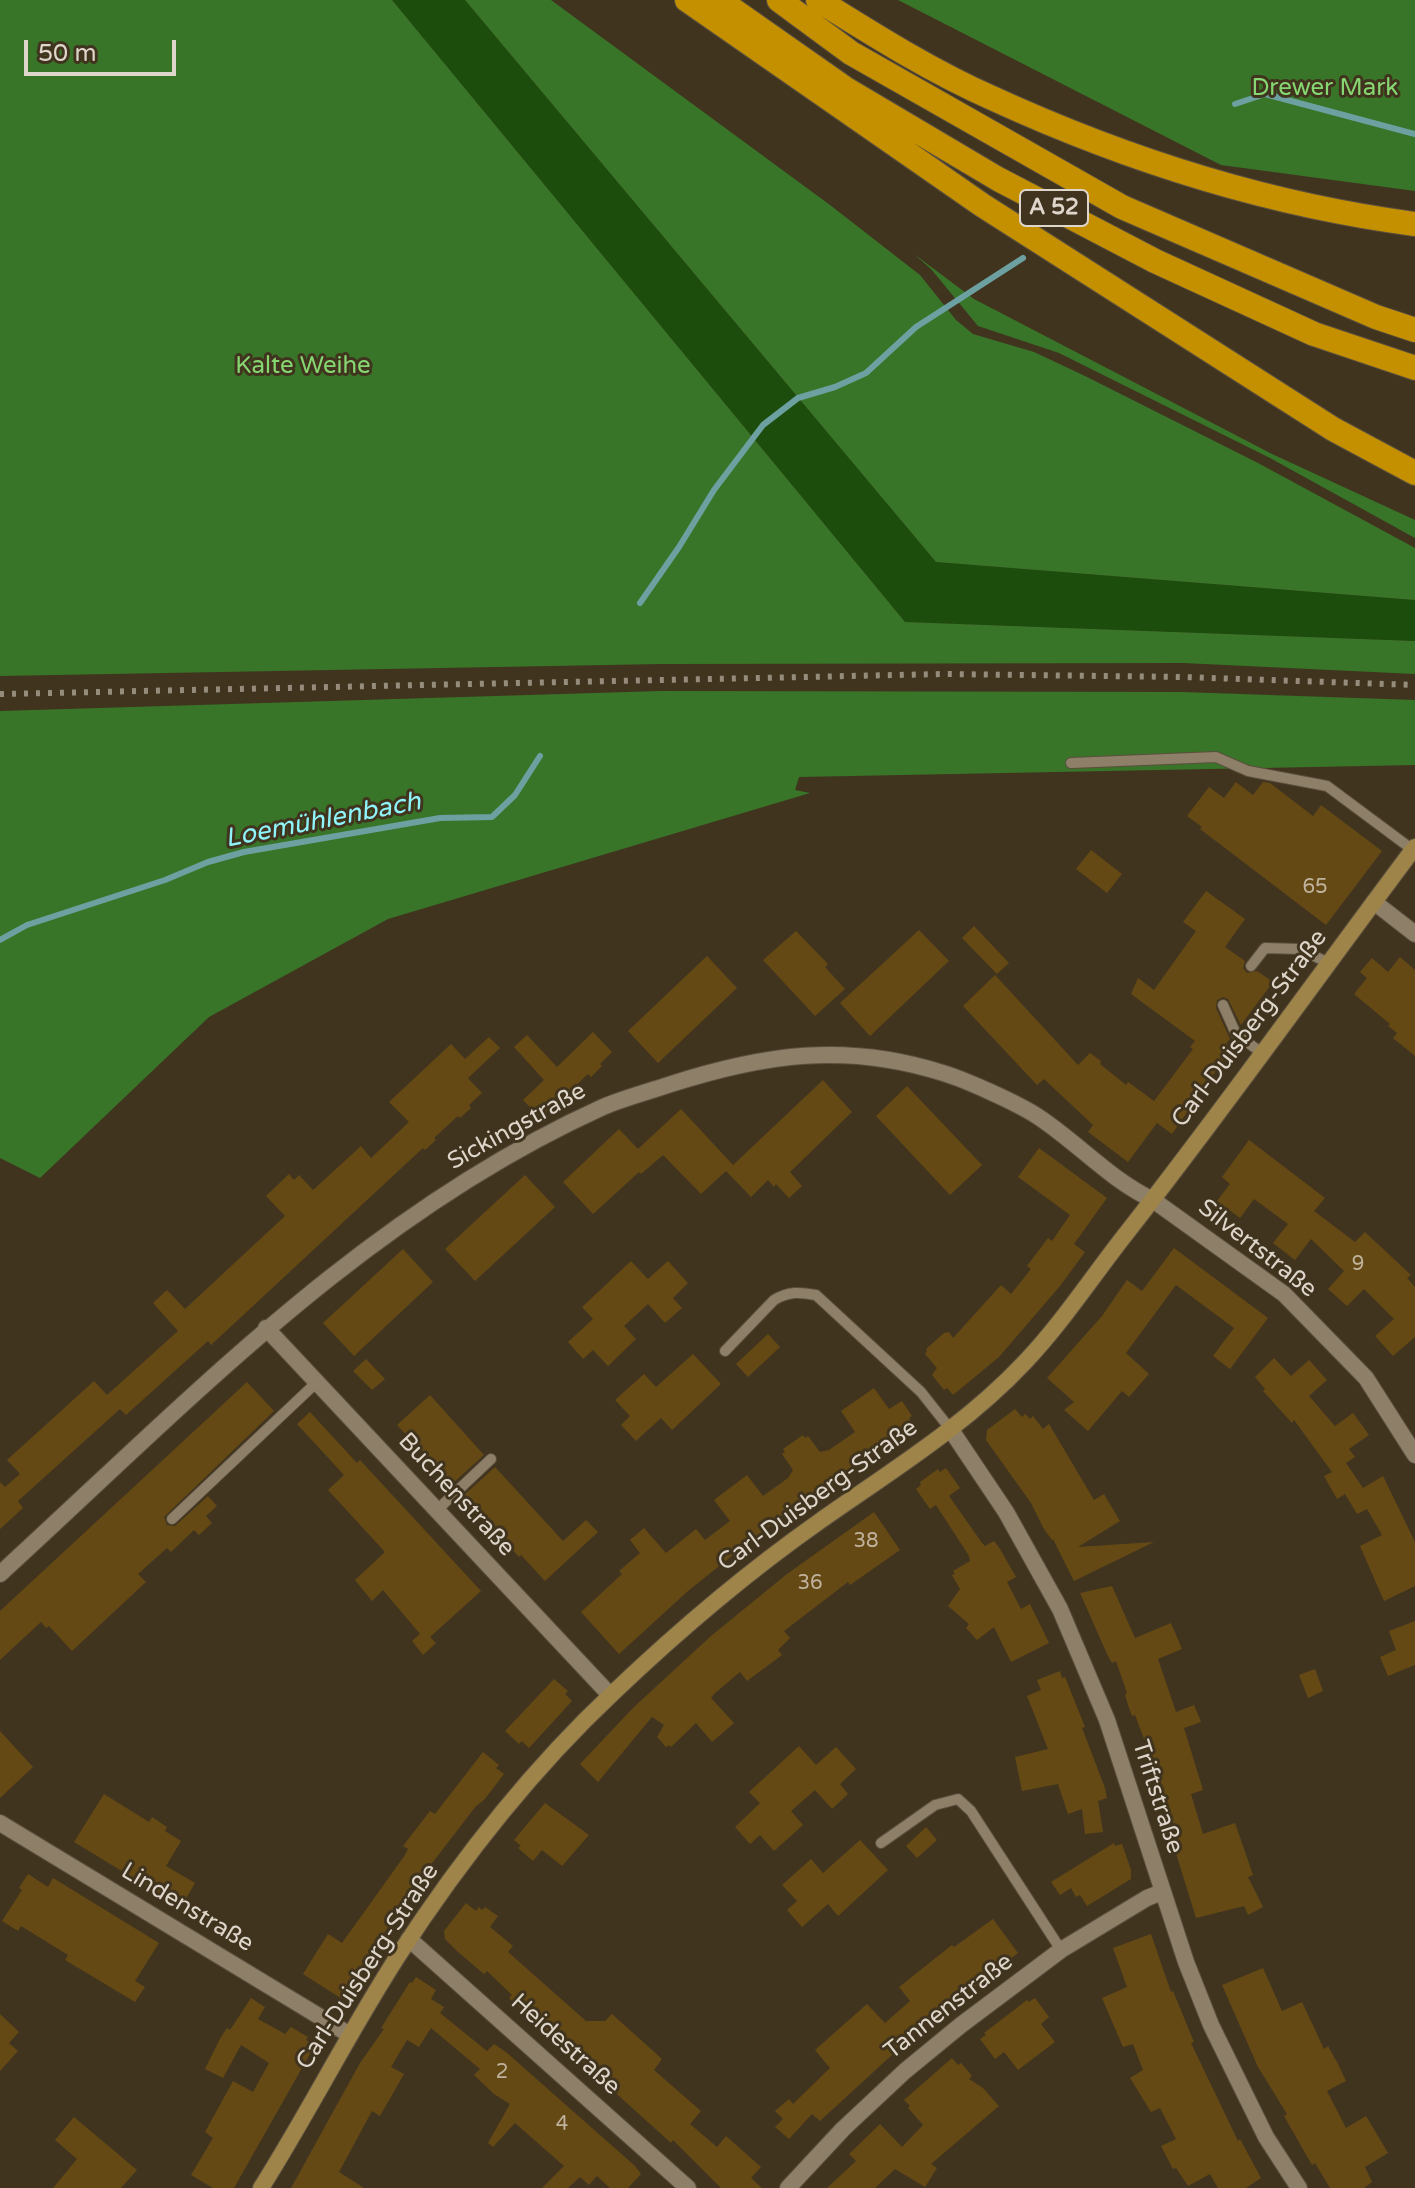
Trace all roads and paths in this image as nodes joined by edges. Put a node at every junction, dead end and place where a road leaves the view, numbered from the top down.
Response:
1 (687, 0) edge
2 (719, 0) edge
3 (779, 0) edge
4 (818, 0) edge
5 (1415, 224) edge
6 (1415, 330) edge
7 (1415, 368) edge
8 (1415, 473) edge
9 (1071, 763) dead end
10 (1414, 849) edge
11 (1374, 902) junction
12 (1415, 934) edge
13 (1329, 963) junction
14 (1251, 966) dead end
15 (1223, 1005) dead end
16 (1262, 1053) junction
17 (1153, 1200) junction
18 (266, 1328) junction
19 (725, 1351) dead end
20 (317, 1382) junction
21 (951, 1430) junction
22 (1415, 1455) edge
23 (491, 1459) dead end
24 (437, 1510) junction
25 (172, 1519) dead end
26 (0, 1574) edge
27 (610, 1695) junction
28 (0, 1823) edge
29 (881, 1843) dead end
30 (1162, 1892) junction
31 (409, 1939) junction
32 (1061, 1950) junction
33 (350, 2035) junction
34 (261, 2188) edge
35 (688, 2188) edge
36 (788, 2188) edge
37 (1299, 2188) edge

1 - 8 highway
2 - 7 highway, A 52
3 - 6 highway, A 52
4 - 5 highway
9 - 10 lane
10 - 11 main road, Carl-Duisberg-Straße
11 - 12 street
11 - 13 main road, Carl-Duisberg-Straße
13 - 14 lane
13 - 16 main road, Carl-Duisberg-Straße
15 - 16 lane
16 - 17 main road, Carl-Duisberg-Straße
17 - 18 street, Sickingstraße
17 - 21 main road, Carl-Duisberg-Straße
17 - 22 street, Silvertstraße
18 - 20 street, Buchenstraße
18 - 26 street, Sickingstraße
19 - 21 lane
20 - 24 street, Buchenstraße
20 - 25 lane
21 - 27 main road, Carl-Duisberg-Straße
21 - 30 street, Triftstraße
23 - 24 lane
24 - 27 street, Buchenstraße
27 - 31 main road, Carl-Duisberg-Straße
28 - 33 street, Lindenstraße
29 - 32 lane
30 - 32 street, Tannenstraße
30 - 37 street, Triftstraße
31 - 33 main road, Carl-Duisberg-Straße
31 - 35 street, Heidestraße
32 - 36 street, Tannenstraße
33 - 34 main road, Carl-Duisberg-Straße

